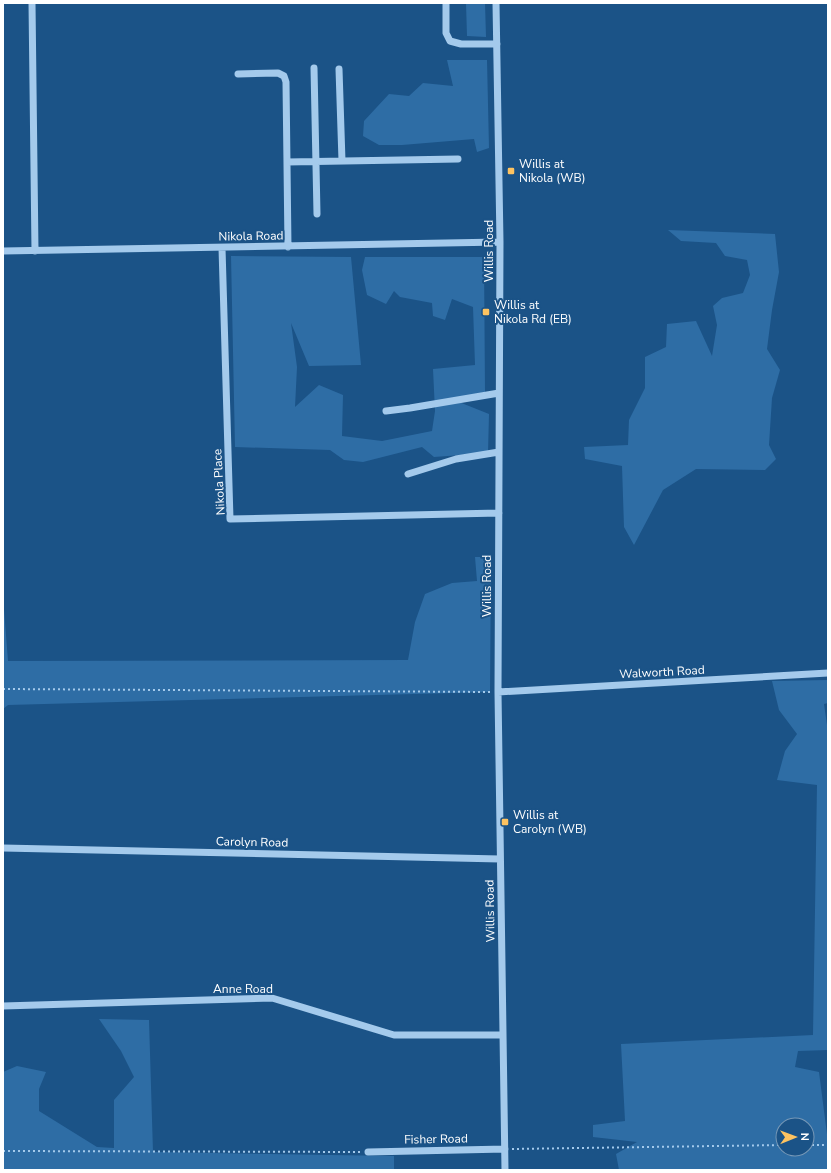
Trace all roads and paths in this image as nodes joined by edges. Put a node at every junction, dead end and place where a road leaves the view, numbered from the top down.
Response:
1 (32, 3) edge
2 (446, 3) edge
3 (496, 3) edge
4 (497, 44) junction
5 (314, 68) dead end
6 (339, 69) dead end
7 (238, 74) dead end
8 (458, 159) dead end
9 (317, 161) junction
10 (342, 161) junction
11 (287, 162) junction
12 (317, 214) dead end
13 (500, 242) junction
14 (288, 247) junction
15 (222, 248) junction
16 (3, 251) edge
17 (34, 251) junction
18 (500, 393) junction
19 (386, 411) dead end
20 (499, 452) junction
21 (408, 474) dead end
22 (499, 513) junction
23 (828, 673) edge
24 (3, 689) edge
25 (498, 692) junction
26 (3, 848) edge
27 (500, 859) junction
28 (3, 1006) edge
29 (503, 1036) junction
30 (815, 1145) edge
31 (828, 1145) edge
32 (775, 1146) edge
33 (505, 1149) junction
34 (3, 1152) edge
35 (368, 1152) joint
36 (505, 1170) edge

1 - 17 street
2 - 4 street
3 - 4 street, Willis Road
4 - 13 street, Willis Road
5 - 9 street
6 - 10 street
7 - 11 street
8 - 10 street
9 - 10 street
9 - 11 street
9 - 12 street
11 - 14 street
13 - 14 street, Nikola Road
13 - 18 street, Willis Road
14 - 15 street, Nikola Road
15 - 17 street, Nikola Road
15 - 22 street, Nikola Place
16 - 17 street, Nikola Road
18 - 19 street
18 - 20 street, Willis Road
20 - 21 street
20 - 22 street, Willis Road
22 - 25 street, Willis Road
23 - 25 street, Walworth Road
24 - 25 path
25 - 27 street, Willis Road
26 - 27 street, Carolyn Road
27 - 29 street, Willis Road
28 - 29 street, Anne Road
29 - 33 street, Willis Road
30 - 31 path
32 - 33 path
33 - 35 street, Fisher Road
33 - 36 street, Willis Road
34 - 35 path

